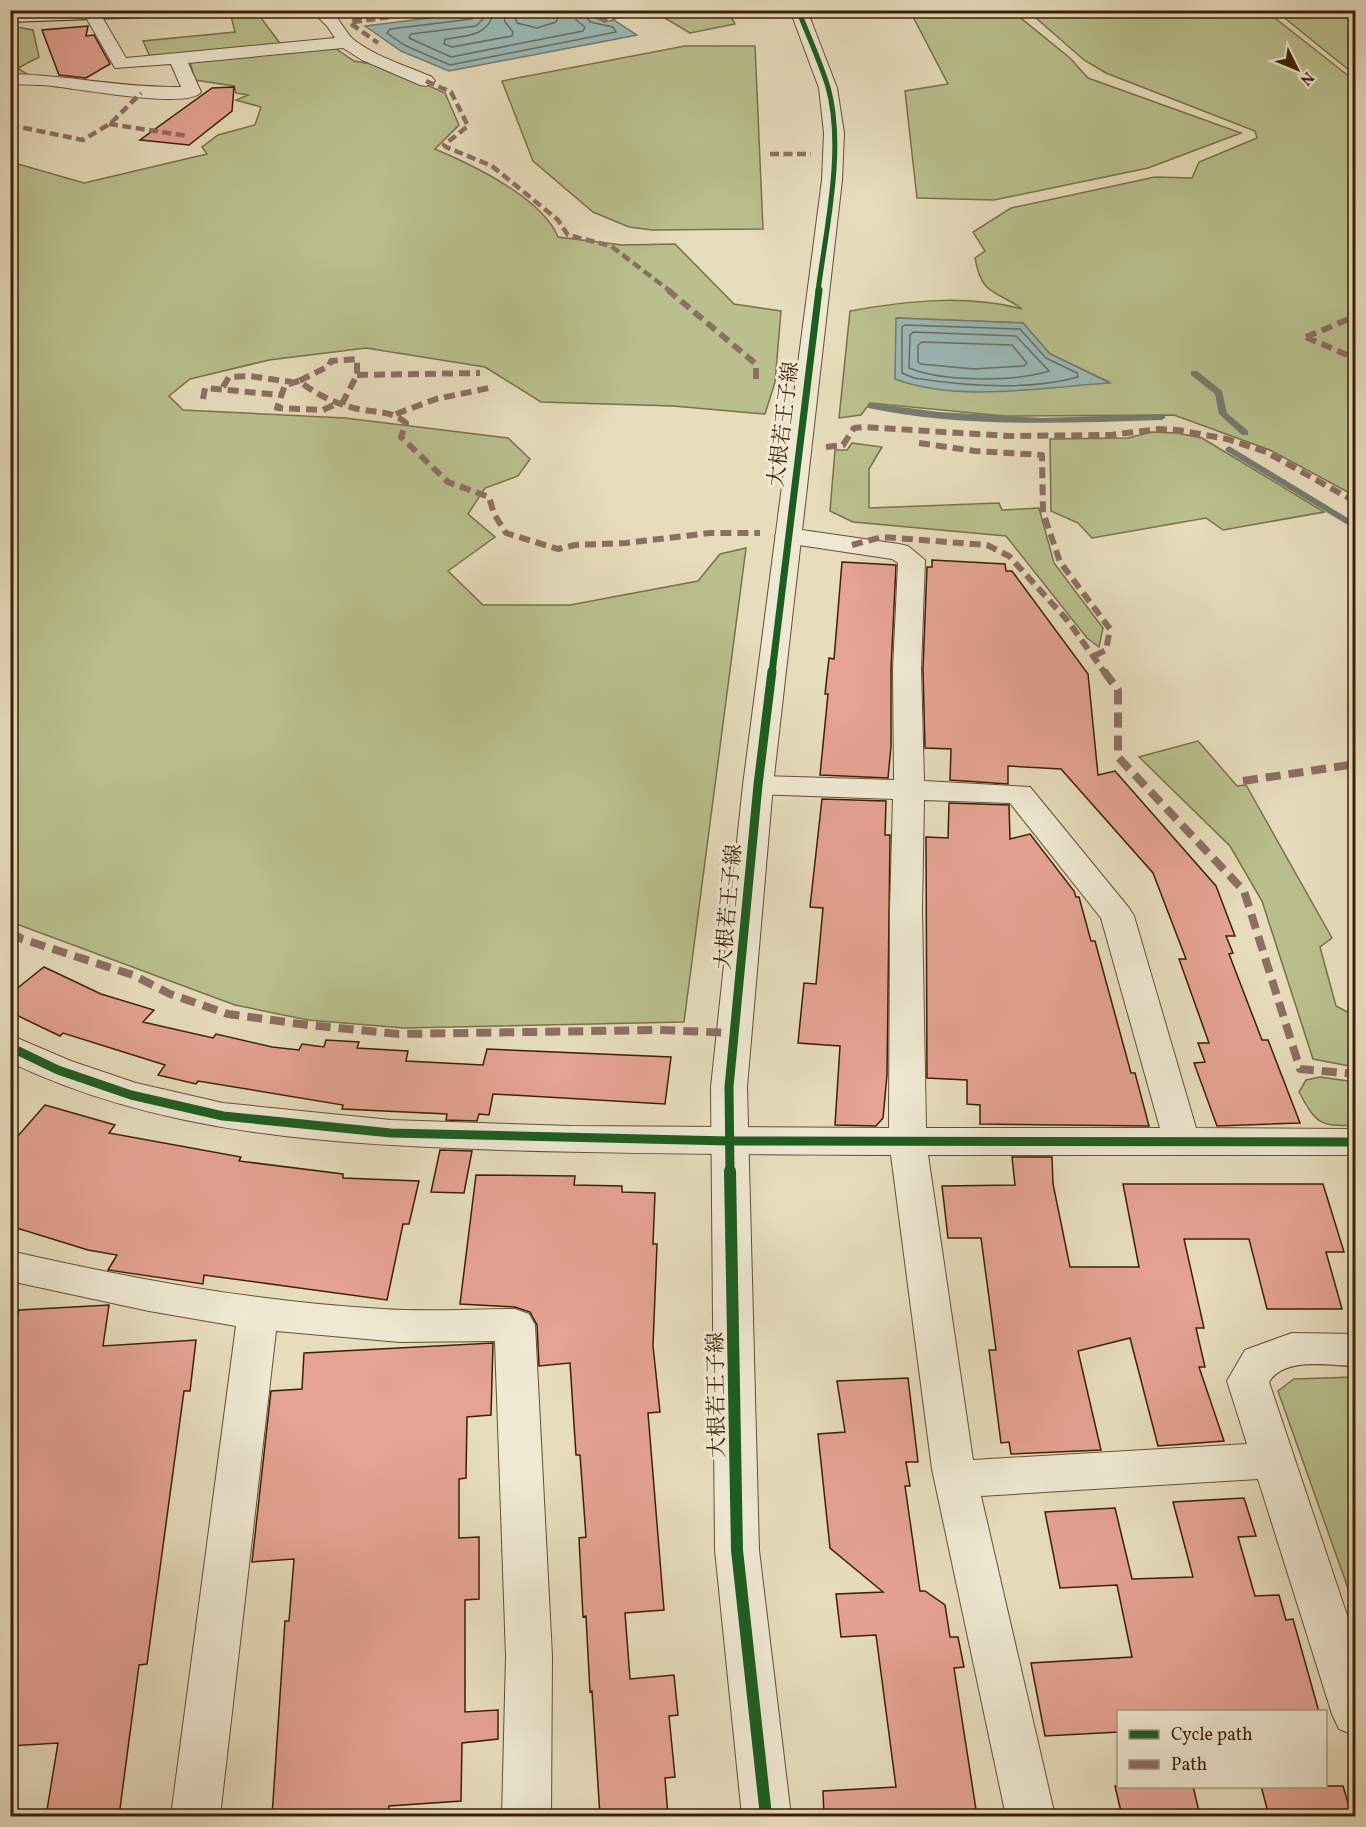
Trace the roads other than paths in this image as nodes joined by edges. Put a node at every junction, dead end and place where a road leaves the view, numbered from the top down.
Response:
1 (199, 10) edge
2 (319, 10) edge
3 (798, 10) edge
4 (92, 14) junction
5 (10, 17) edge
6 (346, 42) junction
7 (178, 60) junction
8 (10, 79) edge
9 (426, 81) dead end
10 (788, 536) junction
11 (758, 785) junction
12 (909, 790) junction
13 (10, 1047) edge
14 (729, 1141) junction
15 (1182, 1142) junction
16 (1356, 1142) edge
17 (908, 1143) junction
18 (10, 1266) edge
19 (258, 1314) junction
20 (1356, 1350) edge
21 (1273, 1460) junction
22 (955, 1479) junction
23 (1356, 1714) edge
24 (195, 1816) edge
25 (527, 1816) edge
26 (766, 1816) edge
27 (1030, 1816) edge

1 - 4 street
2 - 6 street
3 - 10 street, 大根若王子線
4 - 5 street
4 - 7 street
6 - 7 street
6 - 9 street
7 - 8 street
10 - 11 street, 大根若王子線
10 - 12 street
11 - 12 street
11 - 14 street, 大根若王子線
12 - 15 street
12 - 17 street
13 - 14 street
14 - 17 street
14 - 26 street, 大根若王子線
15 - 16 street
15 - 17 street
17 - 22 street
18 - 19 street
19 - 24 street
19 - 25 street
20 - 21 street
21 - 22 street
21 - 23 street
22 - 27 street

